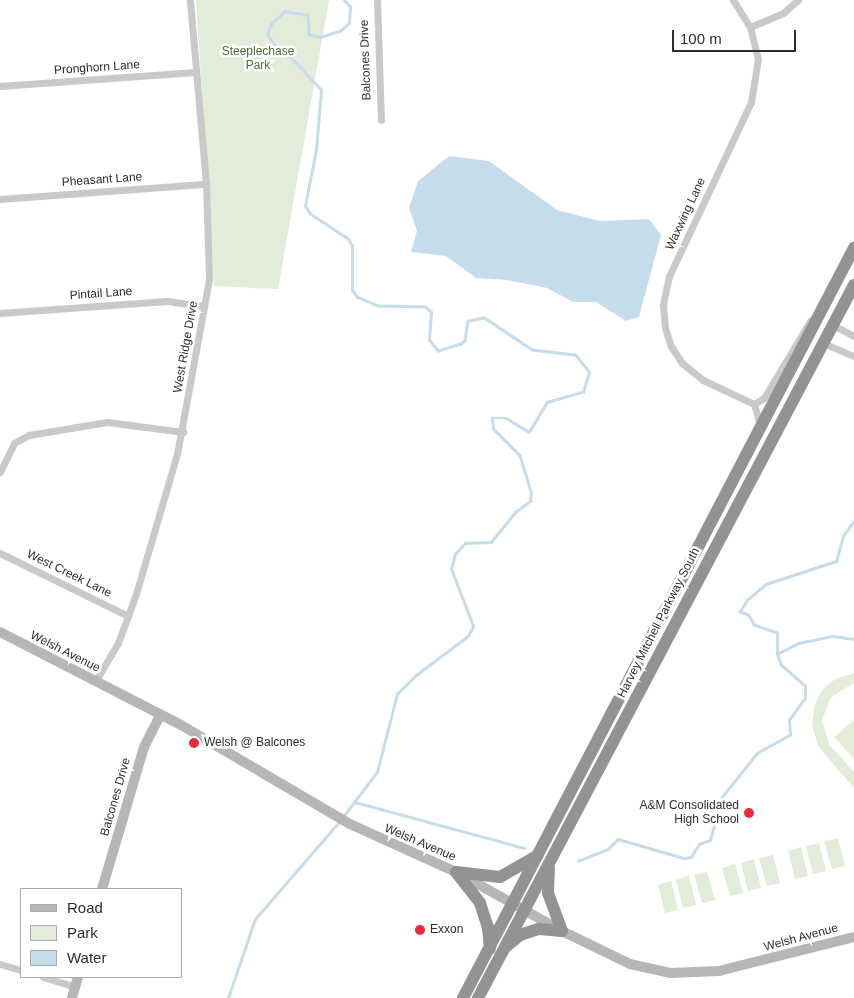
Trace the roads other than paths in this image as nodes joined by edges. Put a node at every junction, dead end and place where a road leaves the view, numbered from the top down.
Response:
1 (190, 0) edge
2 (377, 0) edge
3 (733, 0) edge
4 (798, 0) edge
5 (750, 27) junction
6 (195, 72) junction
7 (0, 86) edge
8 (381, 120) dead end
9 (206, 184) junction
10 (0, 199) edge
11 (854, 248) edge
12 (854, 285) edge
13 (827, 298) junction
14 (204, 306) junction
15 (0, 313) edge
16 (833, 325) junction
17 (854, 336) edge
18 (823, 343) junction
19 (854, 356) edge
20 (754, 404) junction
21 (760, 427) junction
22 (183, 432) junction
23 (0, 472) edge
24 (0, 553) edge
25 (128, 616) junction
26 (0, 632) edge
27 (95, 682) junction
28 (160, 715) junction
29 (544, 858) junction
30 (456, 872) junction
31 (102, 888) edge
32 (518, 908) junction
33 (562, 931) junction
34 (854, 937) edge
35 (490, 949) junction
36 (504, 949) junction
37 (0, 964) edge
38 (20, 970) edge
39 (50, 978) edge
40 (77, 982) edge
41 (72, 998) edge
42 (463, 998) edge
43 (478, 998) edge

1 - 6 street, West Ridge Drive
2 - 8 street, Balcones Drive
3 - 5 street, Waxwing Lane
4 - 5 street
5 - 20 street, Waxwing Lane
6 - 7 street, Pronghorn Lane
6 - 9 street, West Ridge Drive
9 - 10 street, Pheasant Lane
9 - 14 street, West Ridge Drive
11 - 13 highway, Harvey Mitchell Parkway South
12 - 16 highway, Harvey Mitchell Parkway South
13 - 20 street
13 - 21 highway, Harvey Mitchell Parkway South
14 - 15 street, Pintail Lane
14 - 22 street, West Ridge Drive
16 - 17 street
16 - 18 highway, Harvey Mitchell Parkway South
18 - 19 street
18 - 29 highway, Harvey Mitchell Parkway South
20 - 21 street
21 - 29 highway, Harvey Mitchell Parkway South
22 - 23 street
22 - 25 street, West Ridge Drive
24 - 25 street, West Creek Lane
25 - 27 street, West Ridge Drive
26 - 27 main road, Welsh Avenue
27 - 28 main road, Welsh Avenue
28 - 30 main road, Welsh Avenue
28 - 31 main road, Balcones Drive
29 - 30 highway
29 - 32 highway, Harvey Mitchell Parkway South
29 - 33 highway
30 - 32 main road, Welsh Avenue
30 - 35 highway
32 - 33 main road, Welsh Avenue
32 - 35 highway, Harvey Mitchell Parkway South
32 - 36 highway, Harvey Mitchell Parkway South
33 - 34 main road, Welsh Avenue
33 - 36 highway
35 - 42 highway, Harvey Mitchell Parkway South
36 - 43 highway, Harvey Mitchell Parkway South
37 - 38 street
39 - 40 street
40 - 41 main road

